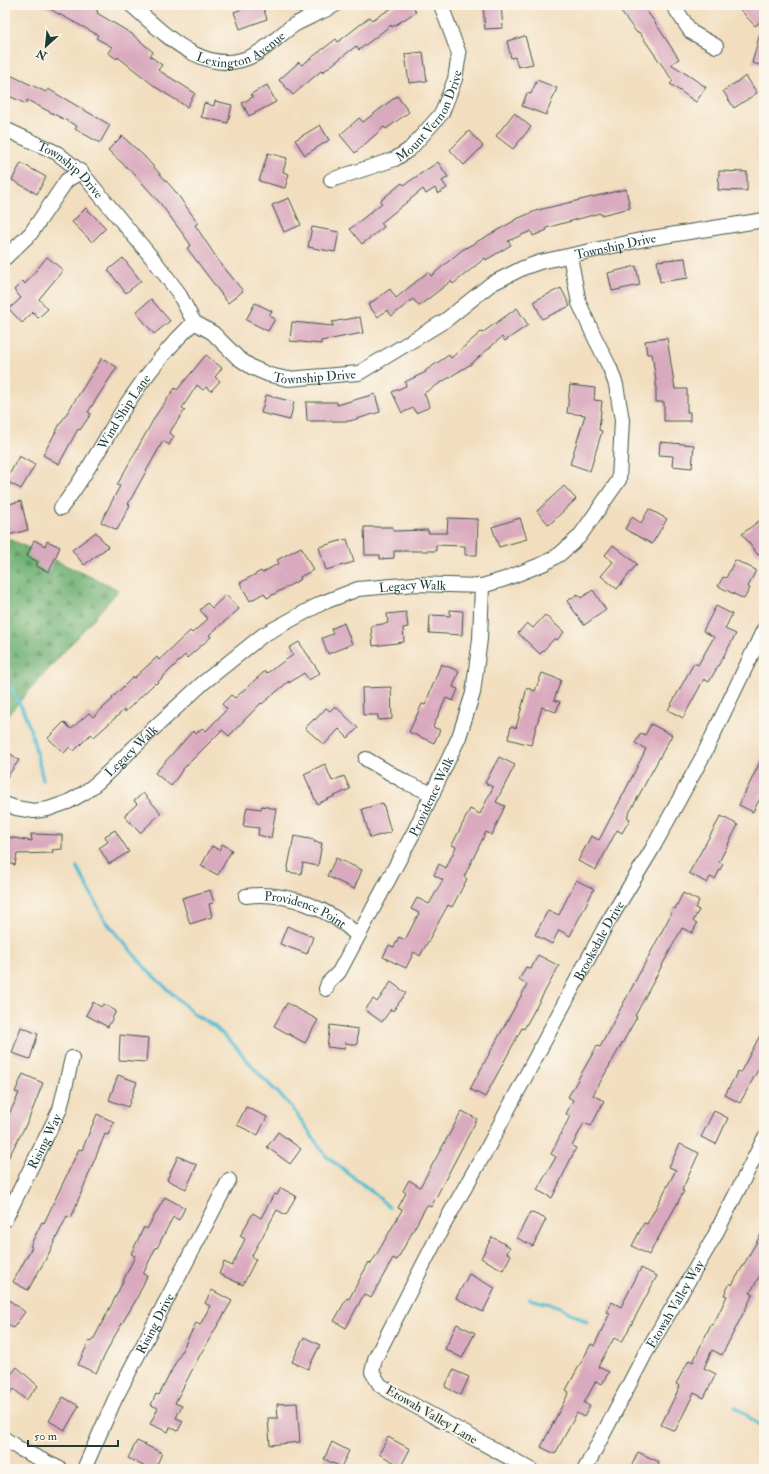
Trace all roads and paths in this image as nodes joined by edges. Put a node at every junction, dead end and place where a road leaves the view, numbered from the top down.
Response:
1 (131, 5) edge
2 (335, 5) edge
3 (441, 5) edge
4 (673, 5) edge
5 (716, 46) dead end
6 (5, 129) edge
7 (80, 172) junction
8 (331, 180) dead end
9 (764, 220) edge
10 (570, 256) junction
11 (5, 258) edge
12 (194, 322) junction
13 (61, 508) dead end
14 (482, 586) junction
15 (764, 629) edge
16 (366, 759) dead end
17 (433, 794) junction
18 (5, 804) edge
19 (246, 896) dead end
20 (358, 936) junction
21 (326, 989) dead end
22 (72, 1058) dead end
23 (764, 1139) edge
24 (229, 1180) dead end
25 (5, 1220) edge
26 (430, 1252) joint
27 (5, 1439) edge
28 (60, 1469) edge
29 (84, 1469) edge
30 (530, 1469) edge
31 (585, 1469) edge

1 - 2 street, Lexington Avenue
3 - 8 street, Mount Vernon Drive
4 - 5 street
6 - 7 street, Township Drive
7 - 11 street
7 - 12 street, Township Drive
9 - 10 street, Township Drive
10 - 12 street, Township Drive
10 - 14 street, Legacy Walk
12 - 13 street, Wind Ship Lane
14 - 17 street, Providence Walk
14 - 18 street, Legacy Walk
15 - 26 street, Brooksdale Drive
16 - 17 street
17 - 20 street, Providence Walk
19 - 20 street, Providence Point
20 - 21 street, Providence Walk
22 - 25 street, Rising Way
23 - 31 street, Etowah Valley Way
24 - 29 street, Rising Drive
26 - 30 street, Etowah Valley Lane
27 - 28 street

